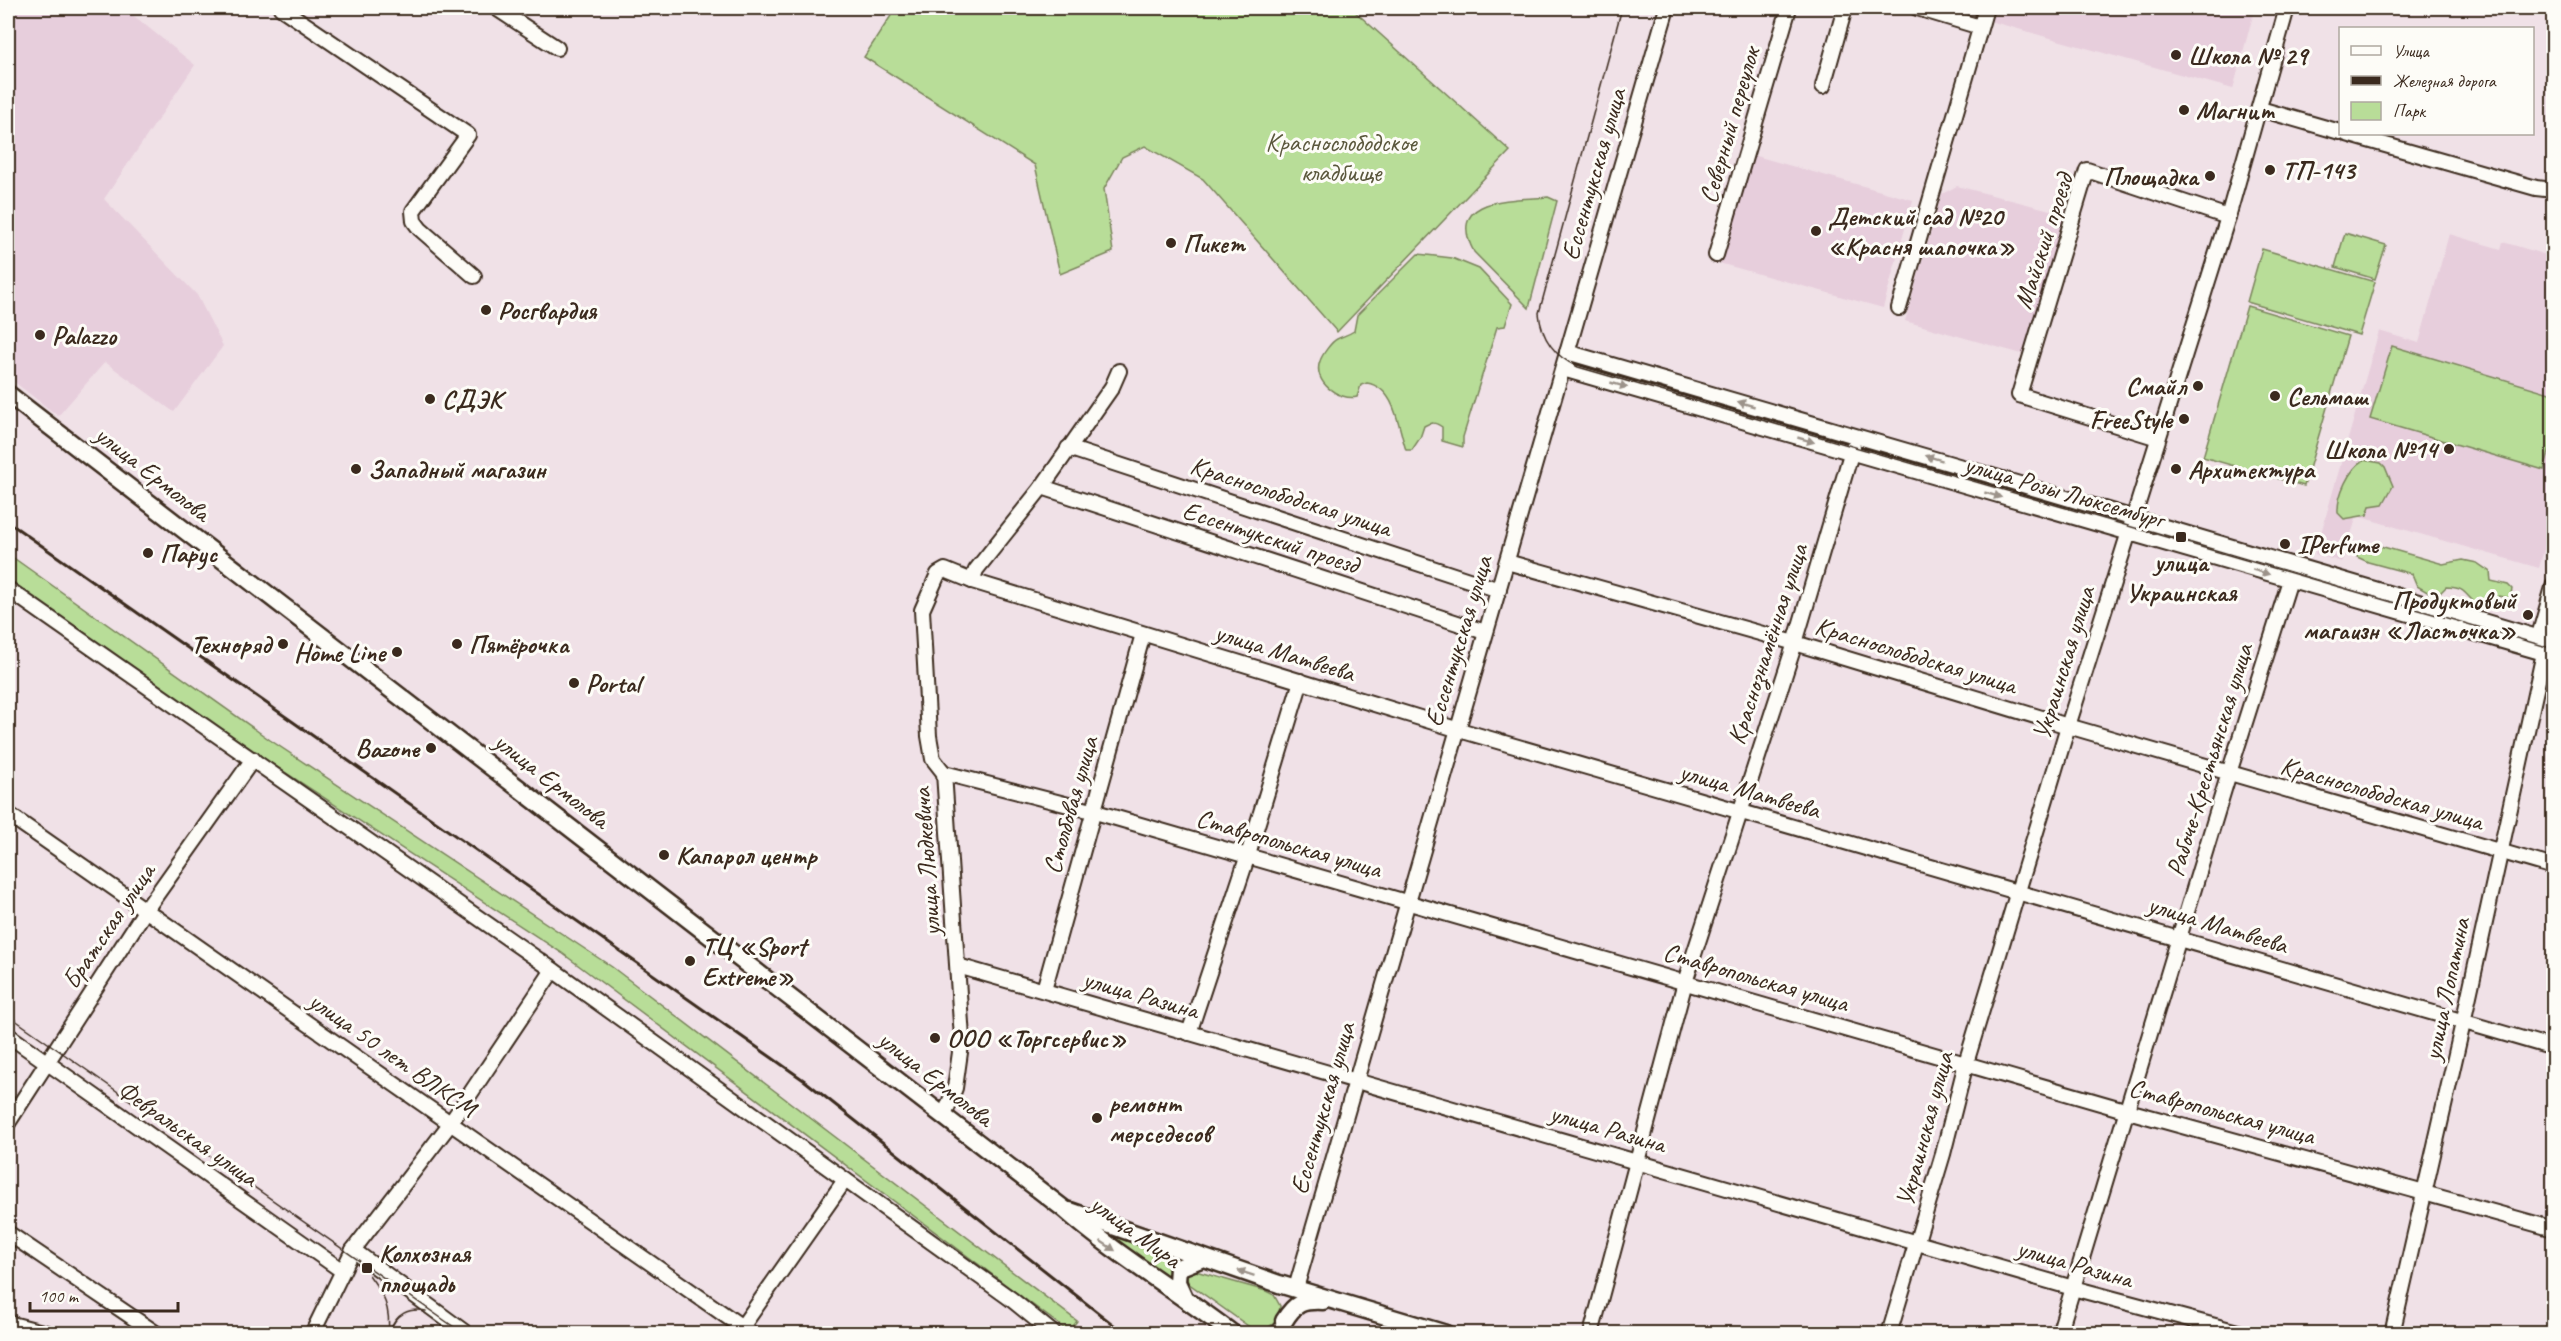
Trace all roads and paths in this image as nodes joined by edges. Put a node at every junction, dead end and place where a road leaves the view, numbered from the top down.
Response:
1 (281, 8) edge
2 (496, 8) edge
3 (1666, 8) edge
4 (1788, 8) edge
5 (1845, 8) edge
6 (1917, 8) edge
7 (1986, 8) edge
8 (2287, 8) edge
9 (1980, 27) junction
10 (557, 48) dead end
11 (1823, 86) dead end
12 (2260, 109) junction
13 (2339, 132) edge
14 (2350, 135) edge
15 (2553, 190) edge
16 (2228, 216) junction
17 (1716, 255) dead end
18 (474, 276) dead end
19 (1899, 308) dead end
20 (1567, 352) junction
21 (1563, 369) junction
22 (1119, 371) dead end
23 (8, 394) edge
24 (1856, 435) junction
25 (2158, 438) junction
26 (1068, 448) junction
27 (1851, 454) junction
28 (1041, 487) junction
29 (2133, 519) junction
30 (2129, 535) junction
31 (1507, 562) junction
32 (938, 574) joint
33 (2290, 580) junction
34 (972, 581) junction
35 (2553, 584) edge
36 (8, 590) edge
37 (1499, 590) junction
38 (1485, 632) junction
39 (1143, 634) junction
40 (2553, 642) edge
41 (1795, 643) junction
42 (2542, 649) edge
43 (1301, 681) junction
44 (2068, 726) junction
45 (1456, 729) junction
46 (253, 759) junction
47 (944, 773) junction
48 (2229, 773) junction
49 (1092, 811) junction
50 (1739, 812) junction
51 (8, 814) edge
52 (2500, 852) junction
53 (1248, 855) junction
54 (2553, 867) edge
55 (2019, 891) junction
56 (1408, 902) junction
57 (145, 911) junction
58 (2179, 937) junction
59 (958, 966) junction
60 (553, 970) junction
61 (1685, 982) junction
62 (1044, 990) junction
63 (2463, 1023) junction
64 (1190, 1033) junction
65 (8, 1035) edge
66 (2553, 1048) edge
67 (47, 1063) junction
68 (1966, 1063) junction
69 (1354, 1081) junction
70 (2128, 1111) junction
71 (944, 1116) junction
72 (8, 1123) edge
73 (450, 1124) junction
74 (1638, 1161) junction
75 (845, 1180) junction
76 (2425, 1191) junction
77 (1064, 1209) junction
78 (2553, 1229) edge
79 (8, 1233) edge
80 (1918, 1242) junction
81 (353, 1250) junction
82 (1203, 1258) junction
83 (341, 1270) junction
84 (1279, 1284) junction
85 (1296, 1288) junction
86 (2073, 1288) junction
87 (1183, 1295) junction
88 (1342, 1302) junction
89 (8, 1323) edge
90 (1280, 1329) edge
91 (744, 1331) edge
92 (50, 1334) edge
93 (157, 1334) edge
94 (312, 1334) edge
95 (467, 1334) edge
96 (1054, 1334) edge
97 (1233, 1334) edge
98 (1446, 1334) edge
99 (1591, 1334) edge
100 (1889, 1334) edge
101 (2059, 1334) edge
102 (2246, 1334) edge
103 (2392, 1334) edge

1 - 18 street
2 - 10 street
3 - 20 street, Ессентукская улица
4 - 17 street, Северный переулок
5 - 11 street
6 - 9 street
7 - 9 street
8 - 12 street, Украинская улица
9 - 19 street
12 - 13 street
12 - 16 street, Украинская улица
14 - 15 street
16 - 25 street, Украинская улица
16 - 25 street, Майский проезд
20 - 21 street, Ессентукская улица
24 -> 20 street, улица Розы Люксембург
21 -> 27 street, улица Розы Люксембург
21 - 31 street, Ессентукская улица
22 - 26 street
23 - 71 main road, улица Ермолова
24 - 27 street, Краснознамённая улица
29 -> 24 street, улица Розы Люксембург
25 - 29 street, Украинская улица
26 - 28 street
26 - 37 street, Краснослободская улица
27 -> 30 street, улица Розы Люксембург
27 - 41 street, Краснознамённая улица
28 - 34 street
28 - 38 street, Ессентукский проезд
29 - 30 street, Украинская улица
29 - 42 street, улица Розы Люксембург
30 -> 33 street, улица Розы Люксембург
30 - 44 street, Украинская улица
31 - 37 street, Ессентукская улица
31 - 41 street, Краснослободская улица
32 - 34 street, улица Матвеева
32 - 47 street, улица Людкевича
33 - 42 street, улица Розы Люксембург
33 - 48 street, Рабоче-Крестьянская улица
34 - 39 street, улица Матвеева
35 - 42 street, улица Лопатина
36 - 46 street
37 - 38 street, Ессентукская улица
38 - 45 street, Ессентукская улица
39 - 43 street, улица Матвеева
39 - 49 street, Столбовая улица
40 - 42 street, улица Розы Люксембург
41 - 44 street, Краснослободская улица
41 - 50 street, Краснознамённая улица
42 - 52 street, улица Лопатина
43 - 45 street, улица Матвеева
43 - 53 street
44 - 48 street, Краснослободская улица
44 - 55 street, Украинская улица
45 - 50 street, улица Матвеева
45 - 56 street, Ессентукская улица
46 - 57 street, Братская улица
46 - 60 street
47 - 49 street, Ставропольская улица
47 - 59 street, улица Людкевича
48 - 52 street, Краснослободская улица
48 - 58 street, Рабоче-Крестьянская улица
49 - 53 street, Ставропольская улица
49 - 62 street, Столбовая улица
50 - 55 street, улица Матвеева
50 - 61 street, Краснознамённая улица
51 - 57 street, улица 50 лет ВЛКСМ
52 - 54 street, Краснослободская улица
52 - 63 street, улица Лопатина
53 - 56 street, Ставропольская улица
53 - 64 street
55 - 58 street, улица Матвеева
55 - 68 street, Украинская улица
56 - 61 street, Ставропольская улица
56 - 69 street, Ессентукская улица
57 - 67 street, Братская улица
57 - 73 street, улица 50 лет ВЛКСМ
58 - 63 street, улица Матвеева
58 - 70 street, Рабоче-Крестьянская улица
59 - 62 street, улица Разина
59 - 71 street, улица Людкевича
60 - 73 street
60 - 75 street
61 - 68 street, Ставропольская улица
61 - 74 street, Краснознамённая улица
62 - 64 street, улица Разина
63 - 66 street, улица Матвеева
63 - 76 street, улица Лопатина
64 - 69 street, улица Разина
65 - 67 street, Февральская улица
67 - 72 street, Братская улица
67 - 83 street, Февральская улица
68 - 70 street, Ставропольская улица
68 - 80 street, Украинская улица
69 - 74 street, улица Разина
69 - 85 street, Ессентукская улица
70 - 76 street, Ставропольская улица
70 - 86 street, Рабоче-Крестьянская улица
71 - 77 main road, улица Ермолова
73 - 81 street
73 - 91 street, улица 50 лет ВЛКСМ
74 - 80 street, улица Разина
74 - 99 street, Краснознамённая улица
75 - 91 street
75 - 96 street
76 - 78 street, Ставропольская улица
76 - 103 street, улица Лопатина
77 - 82 main road, улица Мира
77 -> 87 main road, улица Мира
79 - 93 street
80 - 86 street, улица Разина
80 - 100 street, Украинская улица
81 - 83 street
81 - 95 street
84 -> 82 main road, улица Мира
82 - 87 main road, улица Мира
83 - 94 street
84 - 85 main road, улица Мира
84 - 90 main road, улица Мира
85 - 88 main road, улица Мира
86 - 101 street, Рабоче-Крестьянская улица
86 - 102 street, улица Разина
87 - 97 main road, улица Мира
88 - 90 main road, улица Мира
88 - 98 main road, улица Мира
89 - 92 street

